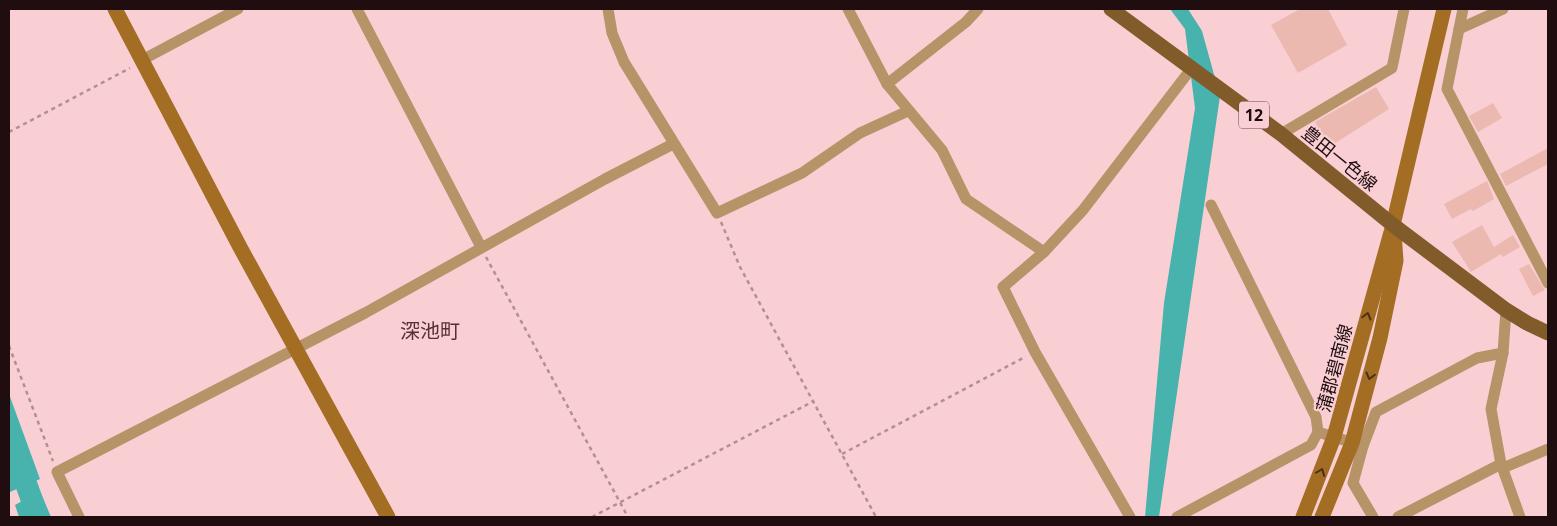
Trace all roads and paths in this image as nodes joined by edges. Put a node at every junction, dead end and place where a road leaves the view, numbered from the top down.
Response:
1 (115, 9) edge
2 (238, 9) edge
3 (357, 9) edge
4 (608, 9) edge
5 (848, 9) edge
6 (978, 9) edge
7 (1111, 9) edge
8 (1463, 9) edge
9 (1503, 9) edge
10 (1403, 10) edge
11 (1443, 14) edge
12 (1459, 29) junction
13 (142, 60) junction
14 (1191, 69) junction
15 (888, 84) junction
16 (908, 111) junction
17 (9, 132) edge
18 (1281, 134) junction
19 (673, 144) junction
20 (1211, 205) dead end
21 (717, 213) junction
22 (1394, 225) junction
23 (481, 247) junction
24 (1044, 252) junction
25 (1548, 283) edge
26 (1506, 310) junction
27 (1548, 333) edge
28 (9, 346) edge
29 (297, 347) junction
30 (1035, 352) junction
31 (1504, 352) junction
32 (814, 401) junction
33 (1318, 432) junction
34 (1334, 437) junction
35 (1358, 444) junction
36 (1548, 449) edge
37 (842, 454) junction
38 (1502, 466) junction
39 (57, 472) junction
40 (619, 503) junction
41 (79, 517) edge
42 (388, 517) edge
43 (592, 517) edge
44 (628, 517) edge
45 (876, 517) edge
46 (1130, 517) edge
47 (1177, 517) edge
48 (1303, 517) edge
49 (1322, 517) edge
50 (1373, 517) edge
51 (1398, 517) edge
52 (1520, 517) edge

1 - 13 main road
2 - 13 street
3 - 23 street
4 - 19 street
5 - 15 street
6 - 15 street
7 - 14 main road, 豊田一色線 / 12
8 - 12 street
9 - 12 street
10 - 18 street
11 - 22 main road, 蒲郡碧南線
12 - 25 street
13 - 17 path
13 - 29 main road
14 - 18 main road, 豊田一色線 / 12
14 - 24 street
15 - 16 street
16 - 21 street
16 - 24 street
18 - 22 main road, 豊田一色線 / 12
19 - 21 street
19 - 23 street
20 - 33 street
21 - 32 path
22 - 26 main road, 豊田一色線 / 12
34 -> 22 main road, 蒲郡碧南線
22 -> 35 main road, 蒲郡碧南線
23 - 29 street
23 - 40 path
24 - 30 street
26 - 27 main road, 豊田一色線 / 12
26 - 31 street
28 - 39 path
29 - 39 street
29 - 42 main road
30 - 37 path
30 - 46 street
31 - 35 street
31 - 38 street
32 - 37 path
32 - 40 path
33 - 34 street
33 - 47 street
34 - 35 street
48 -> 34 main road, 蒲郡碧南線
35 - 49 main road, 蒲郡碧南線
35 - 50 street
36 - 38 street
37 - 45 path
38 - 51 street
38 - 52 street
39 - 41 street
40 - 43 path
40 - 44 path

